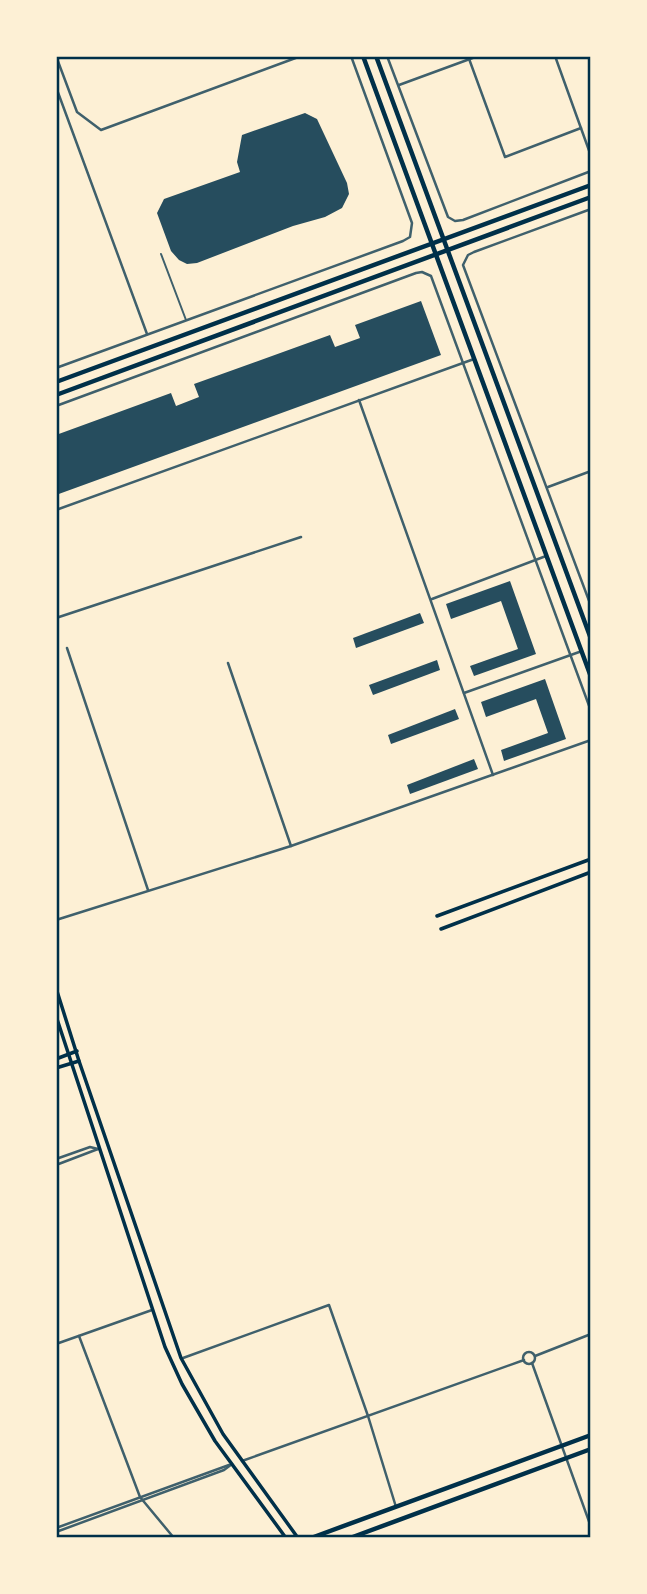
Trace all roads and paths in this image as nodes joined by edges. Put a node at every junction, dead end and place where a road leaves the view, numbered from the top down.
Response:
1 (56, 56) edge
2 (301, 56) edge
3 (351, 56) edge
4 (363, 56) edge
5 (376, 56) edge
6 (387, 56) edge
7 (478, 56) edge
8 (555, 56) edge
9 (468, 58) edge
10 (398, 86) junction
11 (56, 87) edge
12 (581, 128) junction
13 (591, 156) edge
14 (591, 171) edge
15 (591, 185) edge
16 (591, 197) edge
17 (591, 209) edge
18 (444, 238) junction
19 (431, 243) junction
20 (448, 249) junction
21 (161, 254) dead end
22 (435, 254) junction
23 (186, 321) junction
24 (147, 334) junction
25 (474, 359) junction
26 (464, 363) junction
27 (56, 368) edge
28 (56, 382) edge
29 (56, 395) edge
30 (359, 400) junction
31 (56, 406) edge
32 (591, 471) edge
33 (547, 488) junction
34 (56, 510) edge
35 (301, 537) dead end
36 (569, 548) junction
37 (559, 552) junction
38 (547, 556) junction
39 (536, 560) junction
40 (430, 600) junction
41 (591, 606) edge
42 (56, 618) edge
43 (591, 639) edge
44 (67, 649) dead end
45 (582, 651) junction
46 (571, 655) junction
47 (228, 663) dead end
48 (591, 677) edge
49 (464, 693) junction
50 (591, 711) edge
51 (591, 740) edge
52 (493, 775) junction
53 (291, 846) junction
54 (591, 859) edge
55 (591, 872) edge
56 (148, 890) junction
57 (436, 916) dead end
58 (56, 920) edge
59 (441, 929) dead end
60 (56, 988) edge
61 (56, 1016) edge
62 (77, 1051) junction
63 (69, 1054) junction
64 (56, 1059) edge
65 (79, 1061) junction
66 (70, 1063) junction
67 (56, 1068) edge
68 (98, 1149) junction
69 (56, 1159) edge
70 (56, 1165) edge
71 (153, 1310) junction
72 (591, 1334) edge
73 (79, 1336) junction
74 (56, 1344) edge
75 (535, 1356) junction
76 (181, 1359) junction
77 (523, 1360) junction
78 (532, 1363) junction
79 (368, 1416) junction
80 (591, 1435) edge
81 (562, 1446) junction
82 (591, 1449) edge
83 (566, 1458) junction
84 (242, 1461) junction
85 (232, 1464) junction
86 (141, 1499) junction
87 (396, 1507) junction
88 (591, 1527) edge
89 (56, 1530) edge
90 (174, 1538) edge
91 (286, 1538) edge
92 (298, 1538) edge
93 (311, 1538) edge
94 (350, 1538) edge

1 - 2 street
3 - 23 street
4 - 19 main road
5 - 18 main road
6 - 10 street
7 - 9 street
8 - 12 street
9 - 10 street
9 - 12 street
10 - 14 street
11 - 24 street
12 - 13 street
15 - 18 main road
16 - 20 main road
17 - 33 street
18 - 19 main road
18 - 20 main road
19 - 22 main road
19 - 28 main road
20 - 22 main road
20 - 37 main road
21 - 23 street
22 - 25 main road
22 - 29 main road
23 - 24 street
24 - 27 street
25 - 26 street
25 - 38 main road
26 - 30 street
26 - 31 street
26 - 39 street
30 - 34 street
30 - 40 street
32 - 33 street
33 - 36 street
35 - 42 street
36 - 37 street
36 - 41 street
37 - 38 main road
37 - 43 main road
38 - 39 street
38 - 45 main road
39 - 40 street
39 - 46 street
40 - 49 street
44 - 56 street
45 - 46 street
45 - 48 main road
46 - 49 street
46 - 50 street
47 - 53 street
49 - 52 street
51 - 52 street
52 - 53 street
53 - 56 street
54 - 57 main road
55 - 59 main road
56 - 58 street
60 - 62 main road
61 - 63 main road
62 - 63 main road
62 - 65 main road
63 - 64 main road
63 - 66 main road
65 - 66 main road
65 - 76 main road
66 - 67 main road
66 - 68 main road
68 - 69 street
68 - 70 street
68 - 71 main road
71 - 73 street
71 - 85 main road
72 - 75 street
73 - 74 street
73 - 86 street
75 - 77 street
75 - 78 street
76 - 79 street
76 - 84 main road
77 - 78 street
77 - 79 street
78 - 81 street
79 - 84 street
79 - 87 street
80 - 81 main road
81 - 83 street
81 - 87 main road
82 - 83 main road
83 - 88 street
83 - 94 main road
84 - 92 main road
85 - 86 street
85 - 91 main road
86 - 89 street
86 - 90 street
87 - 93 main road

